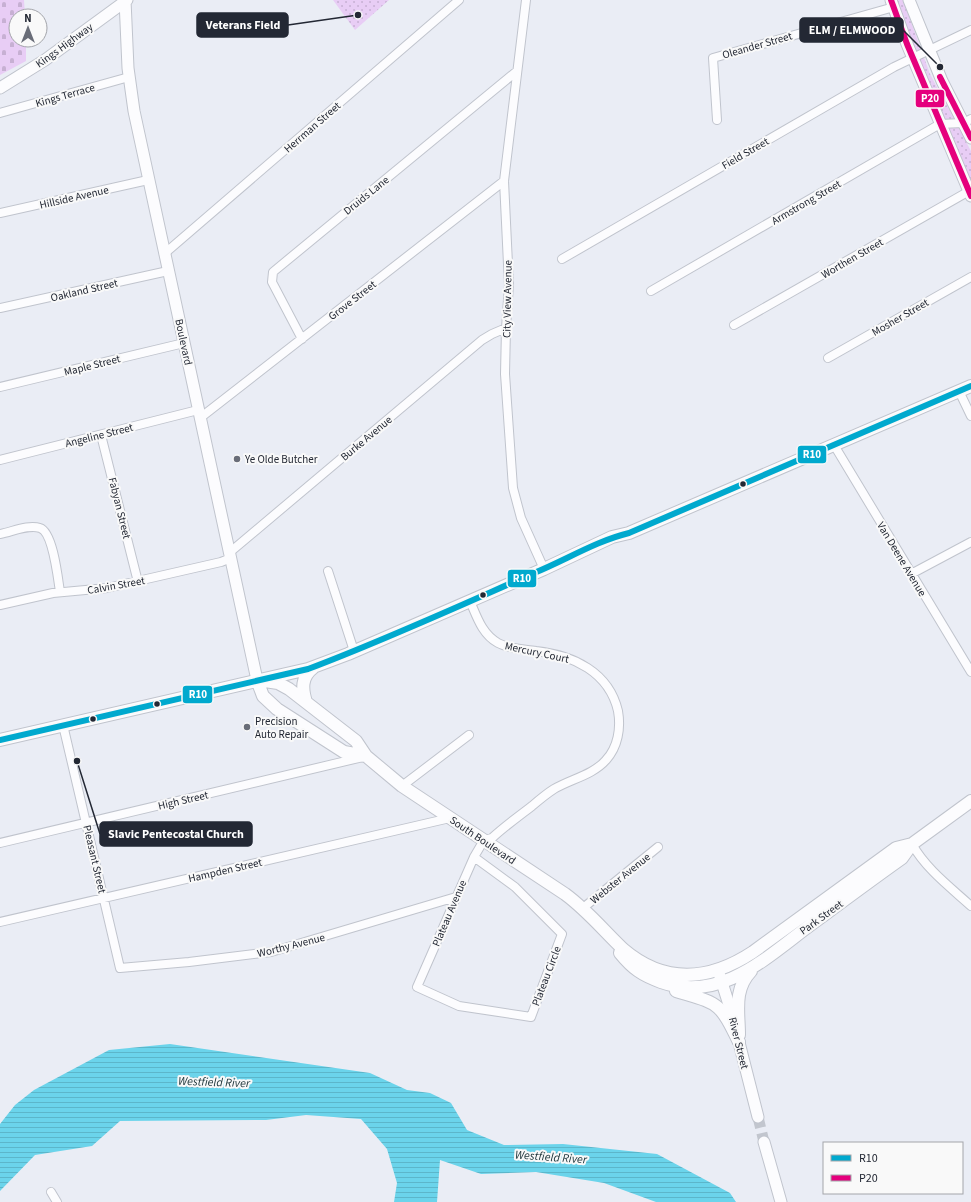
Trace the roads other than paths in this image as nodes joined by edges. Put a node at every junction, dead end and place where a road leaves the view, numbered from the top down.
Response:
1 (126, 0) edge
2 (459, 0) edge
3 (526, 0) edge
4 (909, 0) edge
5 (892, 3) edge
6 (971, 30) edge
7 (928, 50) junction
8 (912, 57) junction
9 (517, 71) junction
10 (129, 77) junction
11 (0, 88) edge
12 (0, 113) edge
13 (717, 120) dead end
14 (967, 121) edge
15 (940, 124) junction
16 (971, 138) edge
17 (148, 180) junction
18 (504, 181) junction
19 (970, 192) edge
20 (0, 213) edge
21 (164, 254) junction
22 (562, 260) dead end
23 (168, 271) junction
24 (971, 277) edge
25 (651, 291) dead end
26 (0, 308) edge
27 (734, 325) dead end
28 (506, 328) junction
29 (302, 339) junction
30 (184, 342) junction
31 (828, 358) dead end
32 (971, 386) edge
33 (0, 388) edge
34 (959, 391) junction
35 (199, 414) junction
36 (971, 416) edge
37 (102, 435) junction
38 (834, 445) junction
39 (0, 460) edge
40 (0, 534) edge
41 (971, 542) edge
42 (230, 556) junction
43 (544, 569) junction
44 (328, 571) dead end
45 (911, 574) junction
46 (138, 582) junction
47 (60, 592) junction
48 (470, 601) junction
49 (0, 605) edge
50 (354, 651) junction
51 (314, 667) junction
52 (971, 672) edge
53 (257, 680) junction
54 (306, 702) junction
55 (63, 726) junction
56 (469, 735) dead end
57 (0, 740) edge
58 (366, 756) junction
59 (402, 786) junction
60 (971, 801) edge
61 (450, 818) junction
62 (86, 823) junction
63 (484, 840) junction
64 (0, 843) edge
65 (912, 844) junction
66 (658, 847) dead end
67 (474, 857) junction
68 (456, 897) junction
69 (104, 898) junction
70 (971, 906) edge
71 (583, 908) junction
72 (0, 922) edge
73 (599, 925) junction
74 (764, 959) junction
75 (120, 968) joint
76 (718, 970) junction
77 (640, 974) junction
78 (723, 982) junction
79 (417, 988) joint
80 (739, 1042) junction
81 (758, 1116) tunnel mouth
82 (764, 1142) tunnel mouth
83 (51, 1192) dead end
84 (57, 1202) edge
85 (781, 1202) edge

1 - 10 main road, Boulevard
1 - 11 main road, Kings Highway
2 - 21 street, Herrman Street
3 - 9 street, City View Avenue
4 - 7 main road
5 - 8 main road
5 - 13 street, Oleander Street
6 - 7 street, Field Street
7 - 8 street, Field Street
7 - 14 main road
8 - 15 main road
8 - 22 street, Field Street
9 - 18 street, City View Avenue
9 - 29 street, Druids Lane
10 - 12 street, Kings Terrace
10 - 17 main road, Boulevard
14 - 15 street, Armstrong Street
14 - 16 main road
15 - 19 main road
15 - 25 street, Armstrong Street
17 - 20 street, Hillside Avenue
17 - 21 main road, Boulevard
18 - 28 street, City View Avenue
18 - 29 street, Grove Street
19 - 27 street, Worthen Street
21 - 23 main road, Boulevard
23 - 26 street, Oakland Street
23 - 30 main road, Boulevard
24 - 31 street, Mosher Street
28 - 42 street, Burke Avenue
28 - 43 street, City View Avenue
29 - 35 street, Grove Street
30 - 33 street, Maple Street
30 - 35 main road, Boulevard
32 - 34 main road
34 - 36 street
34 - 38 main road
35 - 37 street, Angeline Street
35 - 42 main road, Boulevard
37 - 39 street, Angeline Street
37 - 46 street, Fabyan Street
38 - 43 main road
38 - 45 street, Van Deene Avenue
40 - 47 street
41 - 45 street
42 - 46 street, Calvin Street
42 - 53 main road, Boulevard
43 - 48 main road
44 - 50 street
45 - 52 street, Van Deene Avenue
46 - 47 street, Calvin Street
47 - 49 street, Calvin Street
48 - 50 main road
48 - 63 street, Mercury Court
50 - 51 main road
51 - 53 main road
51 - 54 main road
53 - 54 main road, South Boulevard
53 - 55 main road
53 - 58 main road, South Boulevard
54 - 58 main road, South Boulevard
55 - 57 main road
55 - 62 street, Pleasant Street
56 - 59 street
58 - 59 main road, South Boulevard
58 - 62 street, High Street
59 - 61 main road, South Boulevard
60 - 65 main road, Park Street
61 - 63 main road, South Boulevard
61 - 69 street, Hampden Street
62 - 64 street, High Street
62 - 69 street, Pleasant Street
63 - 67 street, Plateau Avenue
63 - 71 main road, South Boulevard
65 - 70 street
65 - 74 main road, Park Street
65 - 76 main road, Park Street
66 - 71 street, Webster Avenue
67 - 68 street, Plateau Avenue
67 - 79 street, Plateau Circle
68 - 75 street, Worthy Avenue
68 - 79 street, Plateau Avenue
69 - 72 street, Hampden Street
69 - 75 street, Pleasant Street
71 - 73 main road, South Boulevard
73 - 76 main road, South Boulevard
73 - 77 main road, South Boulevard
74 - 78 main road, Park Street
74 - 80 main road
76 - 78 main road, River Street
77 - 78 main road, South Boulevard
77 - 80 main road
78 - 80 main road, River Street
80 - 81 main road, River Street
82 - 85 main road
83 - 84 street

